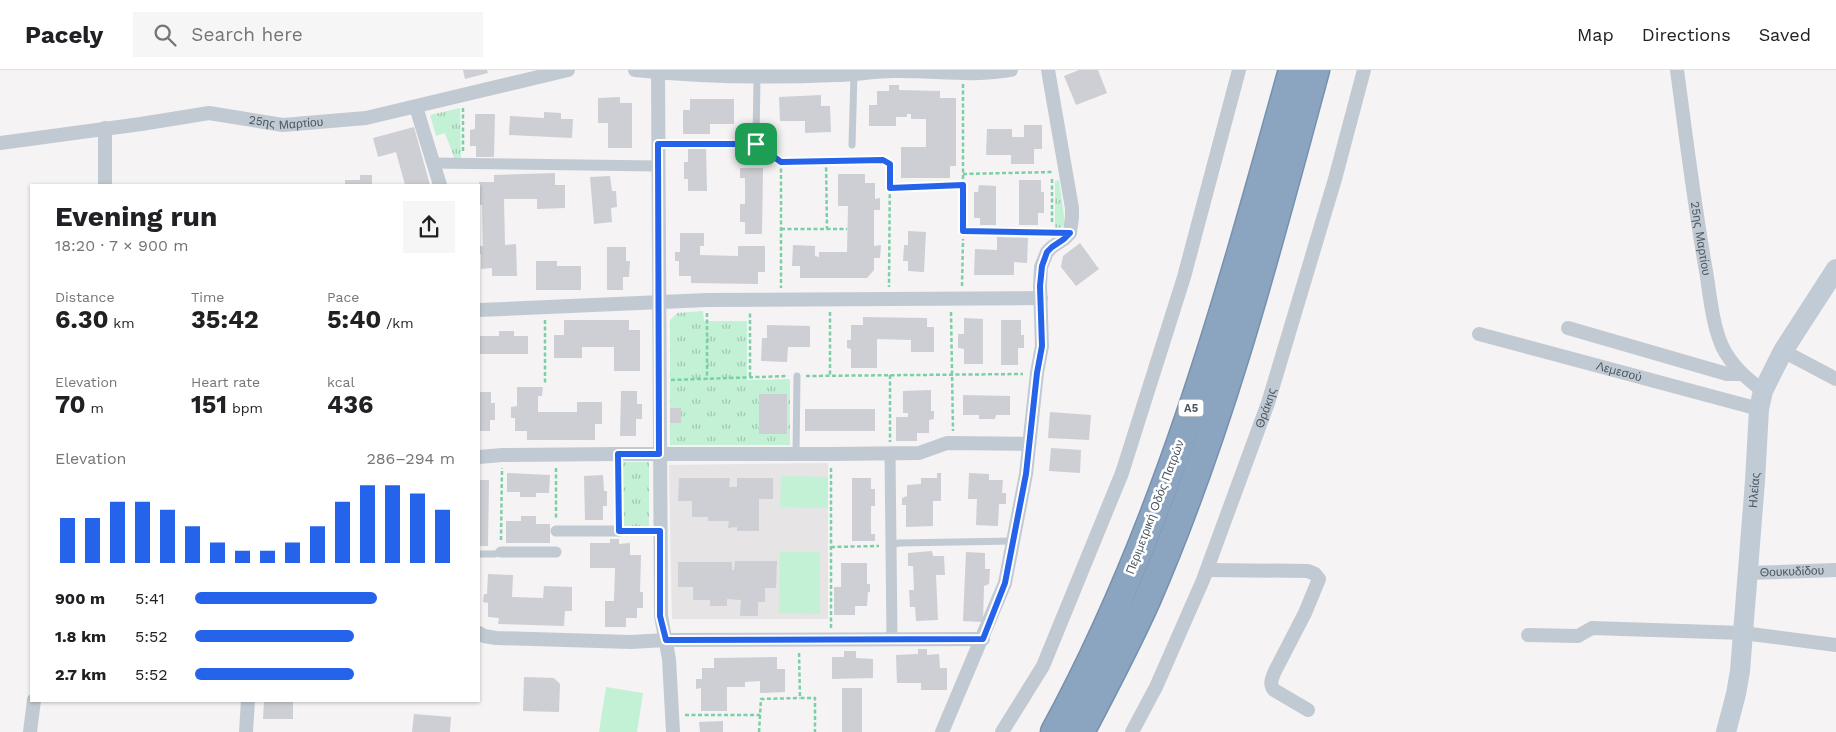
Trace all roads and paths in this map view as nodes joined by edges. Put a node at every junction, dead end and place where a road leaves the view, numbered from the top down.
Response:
1 (568, 70) edge
2 (635, 70) edge
3 (1011, 70) edge
4 (1048, 70) edge
5 (1239, 70) edge
6 (1292, 70) edge
7 (1316, 70) edge
8 (1364, 70) edge
9 (1677, 70) edge
10 (658, 72) junction
11 (963, 72) junction
12 (802, 73) edge
13 (854, 74) junction
14 (757, 77) junction
15 (463, 94) junction
16 (416, 107) junction
17 (104, 128) junction
18 (0, 143) edge
19 (658, 144) junction
20 (756, 144) junction
21 (852, 145) dead end
22 (826, 161) junction
23 (781, 162) junction
24 (433, 164) junction
25 (463, 164) junction
26 (658, 166) junction
27 (1066, 172) junction
28 (963, 174) junction
29 (1052, 179) dead end
30 (105, 184) edge
31 (440, 184) edge
32 (963, 185) junction
33 (890, 188) junction
34 (781, 229) junction
35 (827, 229) junction
36 (847, 229) dead end
37 (963, 231) junction
38 (1052, 232) junction
39 (1070, 233) junction
40 (1836, 269) edge
41 (889, 298) junction
42 (956, 298) junction
43 (1041, 298) junction
44 (707, 300) junction
45 (750, 300) junction
46 (781, 300) junction
47 (830, 300) junction
48 (659, 302) junction
49 (545, 308) junction
50 (480, 310) edge
51 (1568, 328) dead end
52 (1479, 334) dead end
53 (1783, 351) junction
54 (1037, 373) junction
55 (1742, 374) junction
56 (952, 375) junction
57 (750, 376) junction
58 (797, 376) junction
59 (830, 376) junction
60 (890, 376) junction
61 (707, 379) junction
62 (1836, 379) edge
63 (659, 380) junction
64 (545, 383) dead end
65 (1761, 400) junction
66 (953, 442) junction
67 (1029, 444) junction
68 (890, 453) junction
69 (556, 454) junction
70 (618, 454) junction
71 (659, 454) junction
72 (796, 454) junction
73 (832, 454) junction
74 (502, 455) junction
75 (480, 457) edge
76 (619, 531) junction
77 (660, 531) junction
78 (556, 532) joint
79 (1013, 541) junction
80 (891, 545) junction
81 (831, 547) junction
82 (501, 552) junction
83 (556, 552) dead end
84 (480, 554) edge
85 (1208, 570) junction
86 (1836, 570) edge
87 (1748, 573) junction
88 (480, 633) edge
89 (1743, 633) junction
90 (1528, 635) dead end
91 (892, 639) junction
92 (983, 639) junction
93 (666, 640) junction
94 (799, 640) junction
95 (831, 640) junction
96 (1836, 645) edge
97 (800, 698) junction
98 (34, 702) edge
99 (248, 702) edge
100 (1308, 710) dead end
101 (671, 715) junction
102 (760, 715) junction
103 (30, 732) edge
104 (246, 732) edge
105 (673, 732) edge
106 (759, 732) edge
107 (815, 732) edge
108 (942, 732) edge
109 (1002, 732) edge
110 (1054, 732) edge
111 (1081, 732) edge
112 (1132, 732) edge
113 (1726, 732) edge

1 - 15 street, 25ης Μαρτίου
2 - 10 street
3 - 11 street
4 - 27 street
5 - 109 street
6 - 110 highway, Περιμετρική Οδός Πατρών / Α5
7 - 111 highway, Περιμετρική Οδός Πατρών / Α5
8 - 85 street, Θράκης
9 - 55 street, 25ης Μαρτίου
10 - 14 street
10 - 19 street
11 - 13 street
11 - 28 path
12 - 13 street
12 - 14 street
13 - 21 lane
14 - 20 lane
15 - 16 street, 25ης Μαρτίου
15 - 25 path
16 - 17 street, 25ης Μαρτίου
16 - 24 street
17 - 18 street, 25ης Μαρτίου
17 - 30 street
19 - 20 path
19 - 26 street
20 - 23 path
22 - 23 path
22 - 33 path
22 - 35 path
23 - 34 path
24 - 25 street
24 - 31 street
25 - 26 street
26 - 48 street
27 - 28 path
27 - 39 street
28 - 32 path
29 - 38 path
32 - 33 path
32 - 37 path
33 - 41 path
34 - 35 path
34 - 46 path
35 - 36 path
37 - 38 lane
37 - 42 path
38 - 39 lane
39 - 43 street
40 - 53 main road, Ηλείας
41 - 42 street
41 - 47 street
42 - 43 street
42 - 56 path
43 - 54 street
44 - 45 street
44 - 48 street
44 - 61 path
45 - 46 street
45 - 57 path
46 - 47 street
47 - 59 path
48 - 49 street
48 - 63 street
49 - 50 street
49 - 64 path
51 - 55 street
52 - 65 street, Λεμεσού
53 - 62 street
53 - 65 main road, Ηλείας
54 - 56 path
54 - 67 street
55 - 65 street, 25ης Μαρτίου
56 - 60 path
56 - 66 path
57 - 58 path
57 - 61 path
58 - 59 path
58 - 72 lane
59 - 60 path
60 - 68 path
61 - 63 path
63 - 71 street
65 - 87 main road, Ηλείας
66 - 67 street
66 - 68 street
67 - 79 street
68 - 73 street
68 - 80 street
69 - 70 street
69 - 74 street
69 - 78 path
70 - 71 street
70 - 76 path
71 - 72 street
71 - 77 street
72 - 73 street
73 - 81 path
74 - 75 street
74 - 82 path
76 - 77 path
76 - 78 street
77 - 93 street
79 - 80 lane
79 - 92 street
80 - 81 path
80 - 91 street
81 - 95 path
82 - 83 street
82 - 84 lane
85 - 100 street
85 - 112 street, Θράκης
86 - 87 street, Θουκυδίδου
87 - 89 main road, Ηλείας
88 - 93 street
89 - 90 street
89 - 96 street
89 - 113 main road, Ηλείας
91 - 92 street
91 - 95 street
92 - 108 street
93 - 94 street
93 - 101 street
94 - 95 street
94 - 97 path
97 - 102 path
97 - 107 path
98 - 103 street
99 - 104 street
101 - 102 path
101 - 105 street
102 - 106 path

